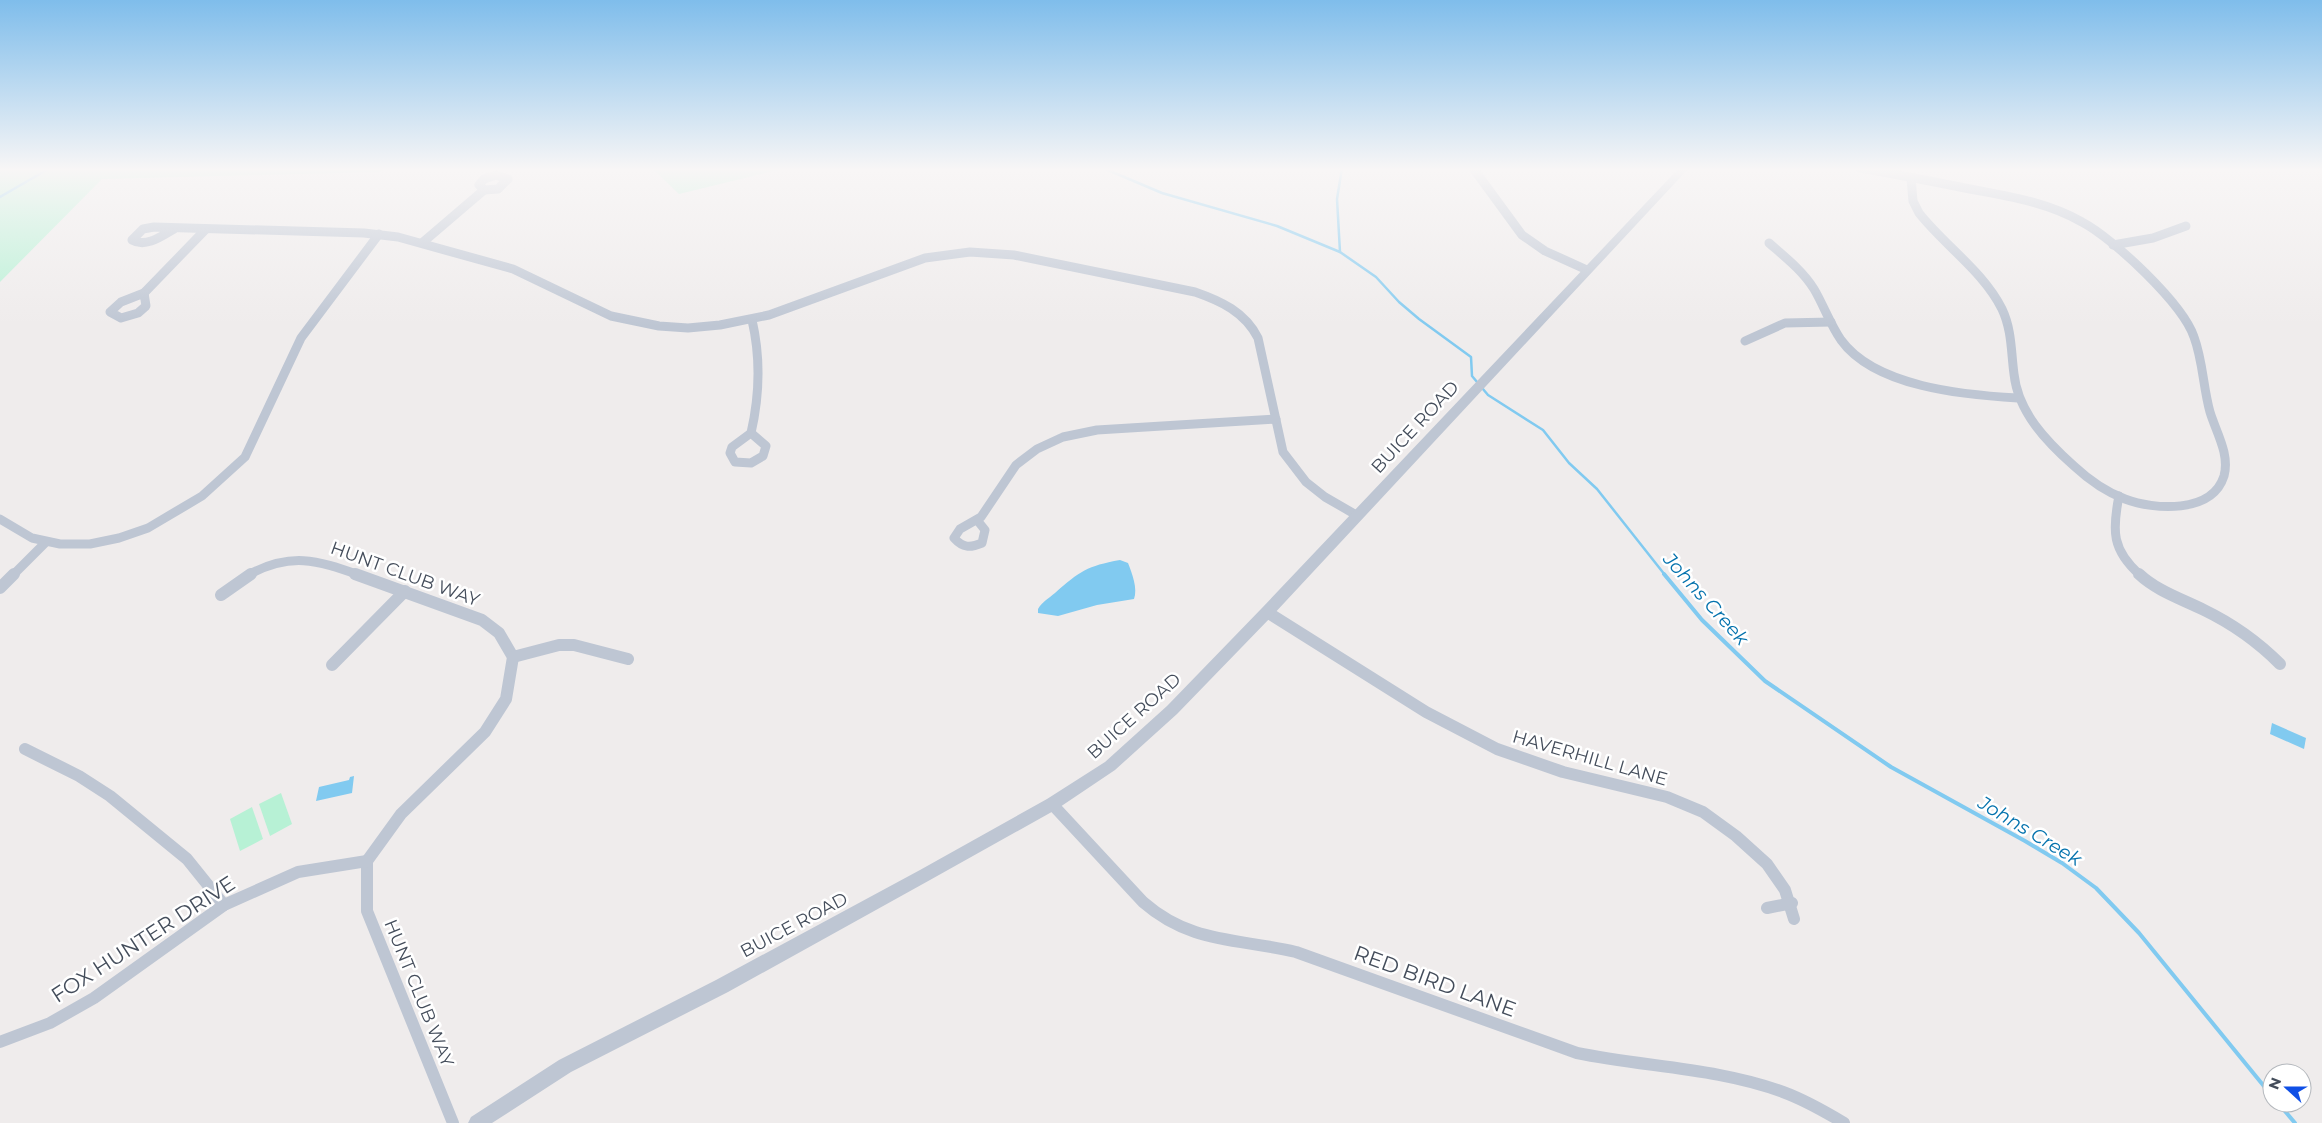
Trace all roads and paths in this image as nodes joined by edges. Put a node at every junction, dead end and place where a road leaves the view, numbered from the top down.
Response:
1 (448, 220) edge
2 (1512, 220) edge
3 (1635, 220) edge
4 (1927, 220) edge
5 (2079, 220) edge
6 (2186, 226) dead end
7 (174, 229) dead end
8 (206, 229) junction
9 (379, 234) junction
10 (422, 243) junction
11 (1769, 243) dead end
12 (2113, 245) junction
13 (1587, 270) junction
14 (144, 294) dead end
15 (752, 320) junction
16 (1832, 322) junction
17 (1745, 341) dead end
18 (2018, 398) junction
19 (1276, 420) junction
20 (751, 433) dead end
21 (2119, 496) junction
22 (1358, 516) junction
23 (0, 519) edge
24 (977, 520) dead end
25 (46, 542) junction
26 (0, 588) edge
27 (405, 590) junction
28 (221, 595) dead end
29 (1268, 612) junction
30 (513, 657) junction
31 (628, 658) dead end
32 (2280, 664) dead end
33 (332, 665) dead end
34 (25, 749) dead end
35 (1052, 804) junction
36 (367, 861) junction
37 (1792, 903) junction
38 (224, 905) junction
39 (1767, 908) dead end
40 (1794, 919) dead end
41 (0, 1042) edge
42 (453, 1123) edge
43 (477, 1123) edge
44 (1844, 1123) edge

1 - 10 street
2 - 13 street
3 - 13 street, BUICE ROAD
4 - 18 street
5 - 12 street
6 - 12 street
7 - 8 street
8 - 9 street
8 - 14 street
9 - 10 street
9 - 25 street
10 - 15 street
11 - 16 street
12 - 21 street
13 - 22 street, BUICE ROAD
15 - 19 street
15 - 20 street
16 - 17 street
16 - 18 street
18 - 21 street
19 - 22 street
19 - 24 street
21 - 32 street
22 - 29 street, BUICE ROAD
23 - 25 street
25 - 26 street
27 - 28 street, HUNT CLUB WAY
27 - 30 street, HUNT CLUB WAY
27 - 33 street
29 - 35 street, BUICE ROAD
29 - 37 street, HAVERHILL LANE
30 - 31 street
30 - 36 street
34 - 38 street
35 - 43 street, BUICE ROAD
35 - 44 street, RED BIRD LANE
36 - 38 street, FOX HUNTER DRIVE
36 - 42 street, HUNT CLUB WAY
37 - 39 street
37 - 40 street, HAVERHILL LANE
38 - 41 street, FOX HUNTER DRIVE

